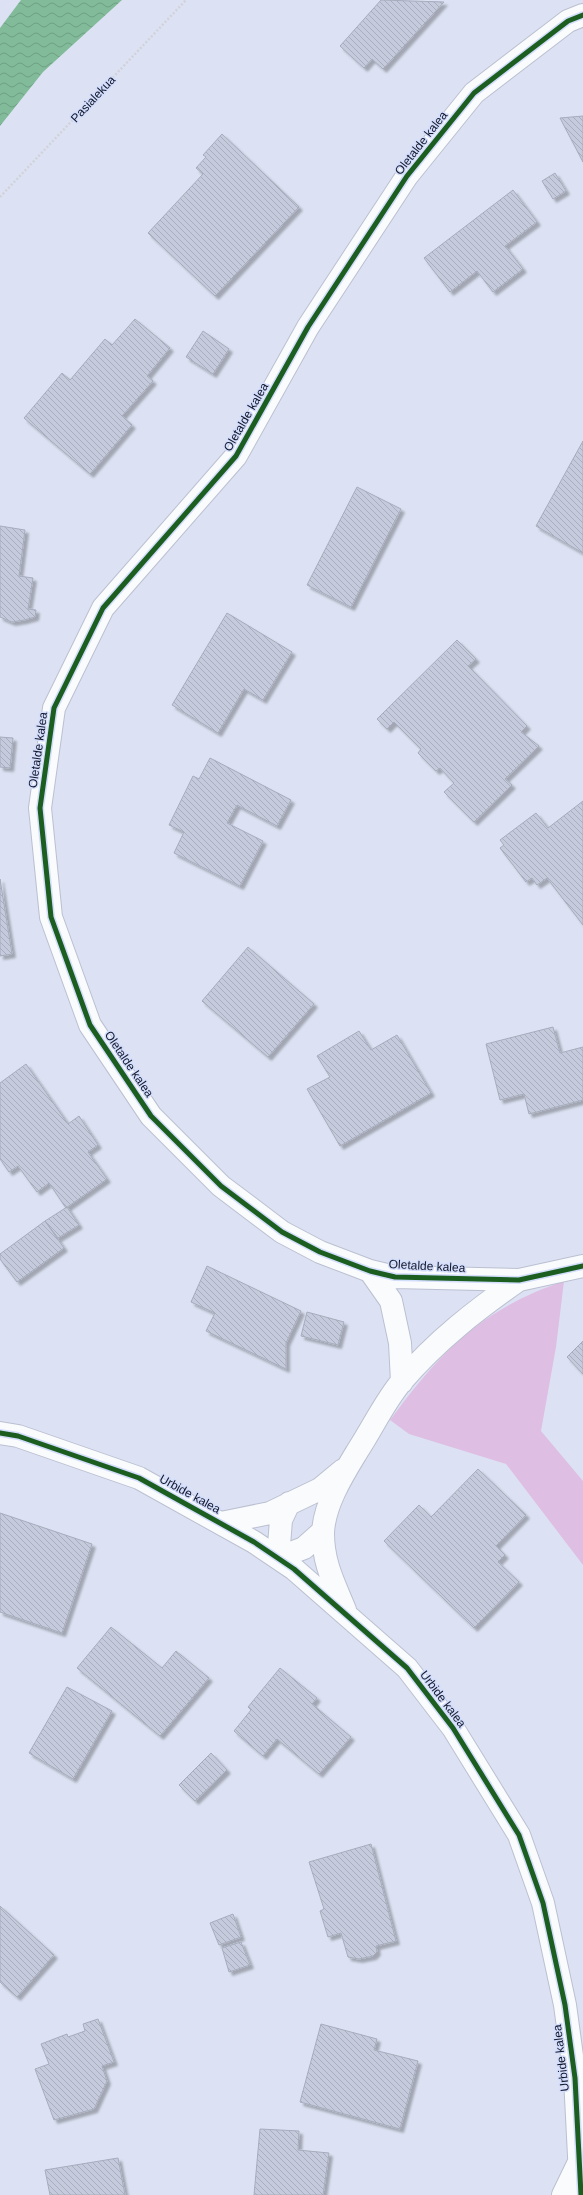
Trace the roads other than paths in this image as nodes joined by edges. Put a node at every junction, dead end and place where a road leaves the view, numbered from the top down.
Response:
1 (583, 15) edge
2 (583, 1266) edge
3 (370, 1271) junction
4 (519, 1280) junction
5 (402, 1382) junction
6 (0, 1433) edge
7 (347, 1467) junction
8 (289, 1504) junction
9 (221, 1523) junction
10 (323, 1531) junction
11 (278, 1558) junction
12 (347, 1615) junction
13 (580, 2159) junction
14 (563, 2195) edge
15 (581, 2195) edge

1 - 3 street, Oletalde kalea
2 - 4 street, Oletalde kalea
3 - 4 street, Oletalde kalea
3 - 5 street, Oletalde kalea
4 - 5 street, Oletalde kalea
5 - 7 street, Oletalde kalea
6 - 9 street, Urbide kalea
7 - 8 street
7 - 10 street
8 - 9 street
8 - 11 street
9 - 11 street, Urbide kalea
10 - 11 street
10 - 12 street
11 - 12 street, Urbide kalea
12 - 13 street, Urbide kalea
13 - 14 street
13 - 15 street, Urbide kalea

